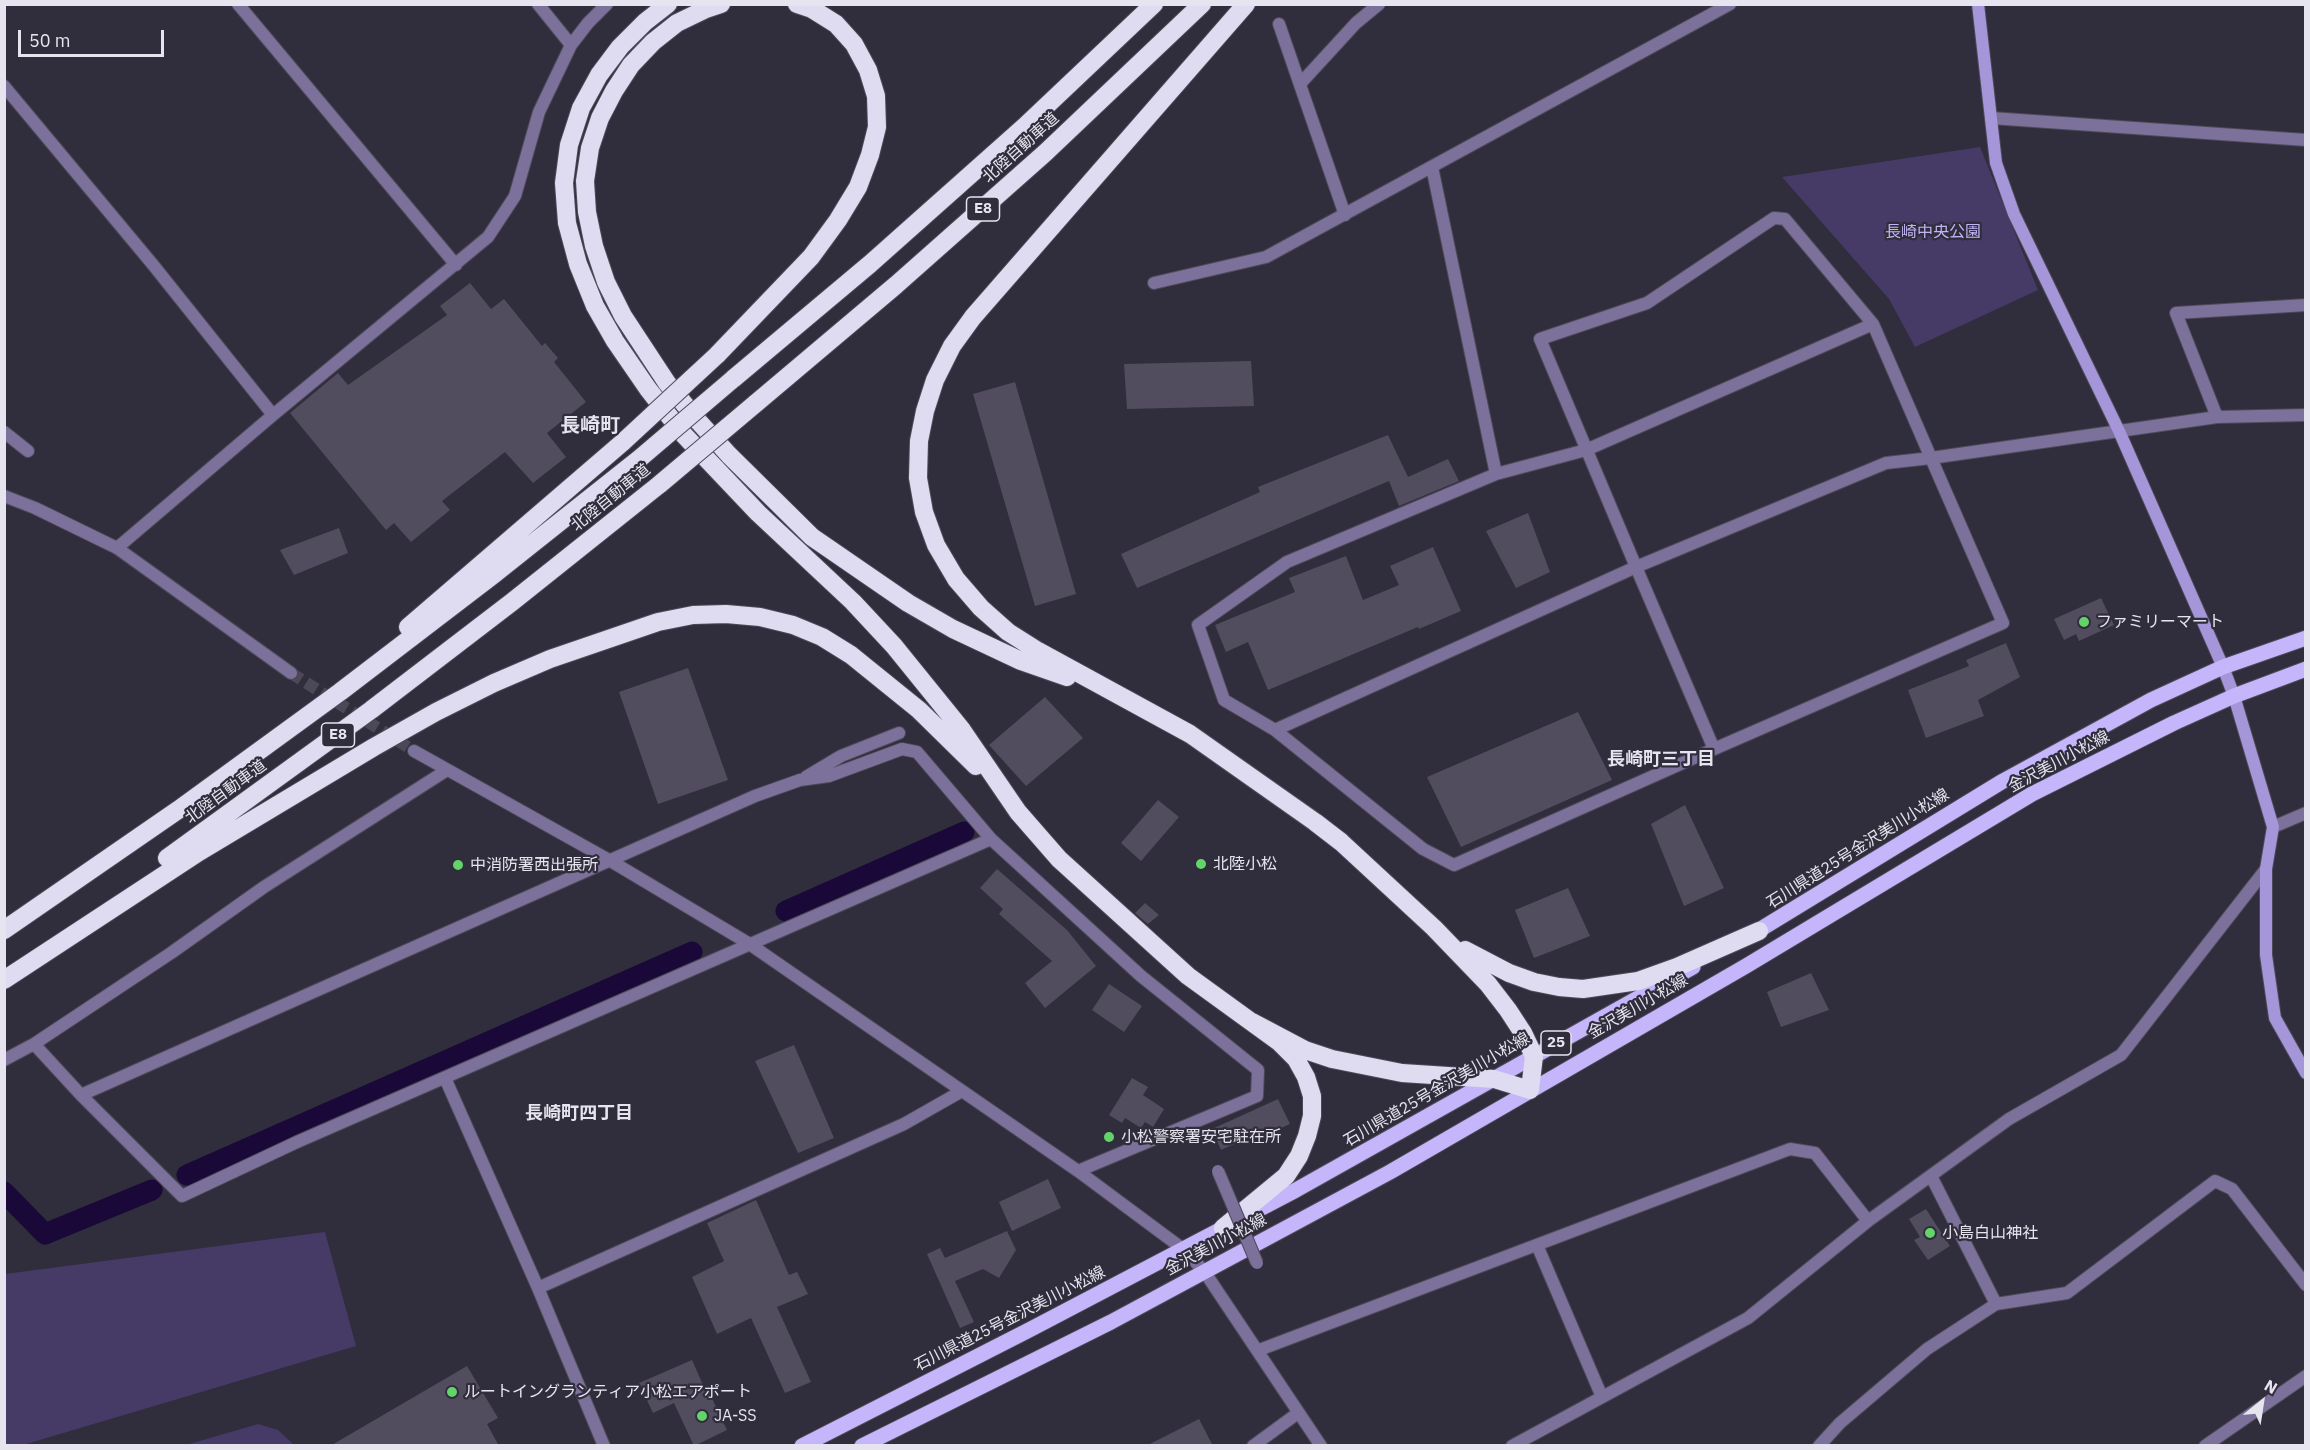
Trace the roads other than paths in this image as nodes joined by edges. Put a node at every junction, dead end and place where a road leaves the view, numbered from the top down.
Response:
1 (238, 4) edge
2 (538, 4) edge
3 (607, 4) edge
4 (668, 4) edge
5 (721, 4) edge
6 (797, 4) edge
7 (1154, 4) edge
8 (1202, 4) edge
9 (1246, 4) edge
10 (1379, 4) edge
11 (1730, 4) edge
12 (1978, 4) edge
13 (1279, 24) dead end
14 (571, 45) junction
15 (1300, 84) junction
16 (4, 86) edge
17 (1991, 118) junction
18 (2306, 140) edge
19 (1432, 167) junction
20 (1345, 215) junction
21 (456, 265) junction
22 (1154, 283) dead end
23 (2306, 304) edge
24 (1873, 324) junction
25 (273, 415) junction
26 (2306, 415) edge
27 (2217, 417) junction
28 (2118, 431) junction
29 (4, 432) edge
30 (1586, 450) junction
31 (28, 451) dead end
32 (1931, 458) junction
33 (1496, 474) junction
34 (4, 496) edge
35 (117, 548) junction
36 (1636, 567) junction
37 (2306, 638) edge
38 (2223, 667) junction
39 (2306, 669) edge
40 (291, 673) tunnel mouth
41 (340, 692) junction
42 (1117, 694) junction
43 (2234, 696) junction
44 (1275, 730) junction
45 (899, 733) dead end
46 (1714, 749) junction
47 (414, 751) tunnel mouth
48 (447, 770) junction
49 (800, 780) junction
50 (1018, 812) junction
51 (2306, 813) edge
52 (2273, 827) junction
53 (991, 839) junction
54 (609, 860) junction
55 (2266, 869) junction
56 (1434, 928) junction
57 (4, 930) edge
58 (1759, 931) junction
59 (748, 944) junction
60 (4, 971) edge
61 (4, 980) edge
62 (1252, 1022) junction
63 (34, 1044) junction
64 (1533, 1056) junction
65 (4, 1060) edge
66 (2306, 1073) edge
67 (446, 1078) junction
68 (1494, 1079) junction
69 (1530, 1090) junction
70 (962, 1091) junction
71 (81, 1095) junction
72 (1078, 1171) junction
73 (1218, 1171) dead end
74 (1931, 1176) junction
75 (1868, 1221) junction
76 (1223, 1228) junction
77 (1537, 1245) junction
78 (1183, 1249) junction
79 (1257, 1263) dead end
80 (1204, 1271) junction
81 (2306, 1285) edge
82 (538, 1288) junction
83 (1996, 1304) junction
84 (1259, 1350) junction
85 (2306, 1376) edge
86 (1602, 1397) junction
87 (1298, 1413) junction
88 (604, 1446) edge
89 (802, 1446) edge
90 (862, 1446) edge
91 (1253, 1446) edge
92 (1321, 1446) edge
93 (1512, 1446) edge
94 (1819, 1446) edge
95 (2205, 1446) edge

1 - 21 street
2 - 14 street
3 - 14 street
4 - 50 highway
5 - 42 highway
6 - 41 highway, bridge
7 - 41 highway, 北陸自動車道 / E8, bridge
8 - 60 highway, 北陸自動車道 / E8, bridge
9 - 42 highway
10 - 15 street
11 - 19 street
12 - 17 street
13 - 15 street
14 - 21 street
15 - 20 street
16 - 25 street
17 - 18 street
17 - 28 street
19 - 20 street
19 - 33 street
20 - 22 street
21 - 25 street
23 - 27 street
24 - 30 street
24 - 30 street
24 - 32 street
25 - 35 street
26 - 27 street
27 - 28 street
28 - 32 street
28 - 38 street
29 - 31 street
30 - 33 street
30 - 36 street
32 - 36 street
32 - 46 street
33 - 44 street
34 - 35 street
35 - 40 street
36 - 44 street
36 - 46 street
37 - 38 main road, 石川県道25号金沢美川小松線 / 25
38 - 43 street
38 - 58 main road, 石川県道25号金沢美川小松線 / 25
39 - 43 main road, 金沢美川小松線 / 25
41 - 57 highway, 北陸自動車道 / E8
42 - 56 highway
43 - 52 street
43 - 69 main road, 金沢美川小松線 / 25
44 - 46 street
45 - 49 street
47 - 48 street
48 - 54 street
48 - 63 street
49 - 53 street
49 - 54 street
50 - 61 highway
50 - 62 highway
51 - 52 street
52 - 55 street
53 - 59 street
53 - 72 street
54 - 59 street
54 - 71 street
55 - 66 street
55 - 74 street
56 - 58 highway
56 - 64 highway
58 - 64 main road, 石川県道25号金沢美川小松線 / 25
59 - 67 street
59 - 70 street
62 - 68 highway
62 - 76 highway
63 - 65 street
63 - 71 street
64 - 68 main road, 石川県道25号金沢美川小松線 / 25
64 - 69 highway
67 - 71 street
67 - 82 street
68 - 69 highway
68 - 76 main road, 石川県道25号金沢美川小松線 / 25
69 - 80 main road, 金沢美川小松線 / 25
70 - 72 street
70 - 82 street
72 - 78 street
73 - 79 street, bridge
74 - 75 street
74 - 83 street
75 - 77 street
75 - 86 street
76 - 78 main road, 石川県道25号金沢美川小松線 / 25
77 - 84 street
77 - 86 street
78 - 80 street
78 - 89 main road, 石川県道25号金沢美川小松線 / 25
80 - 84 street
80 - 90 main road, 金沢美川小松線 / 25
81 - 83 street
82 - 88 street
83 - 94 street
84 - 87 street
85 - 95 street
86 - 93 street
87 - 91 street
87 - 92 street

